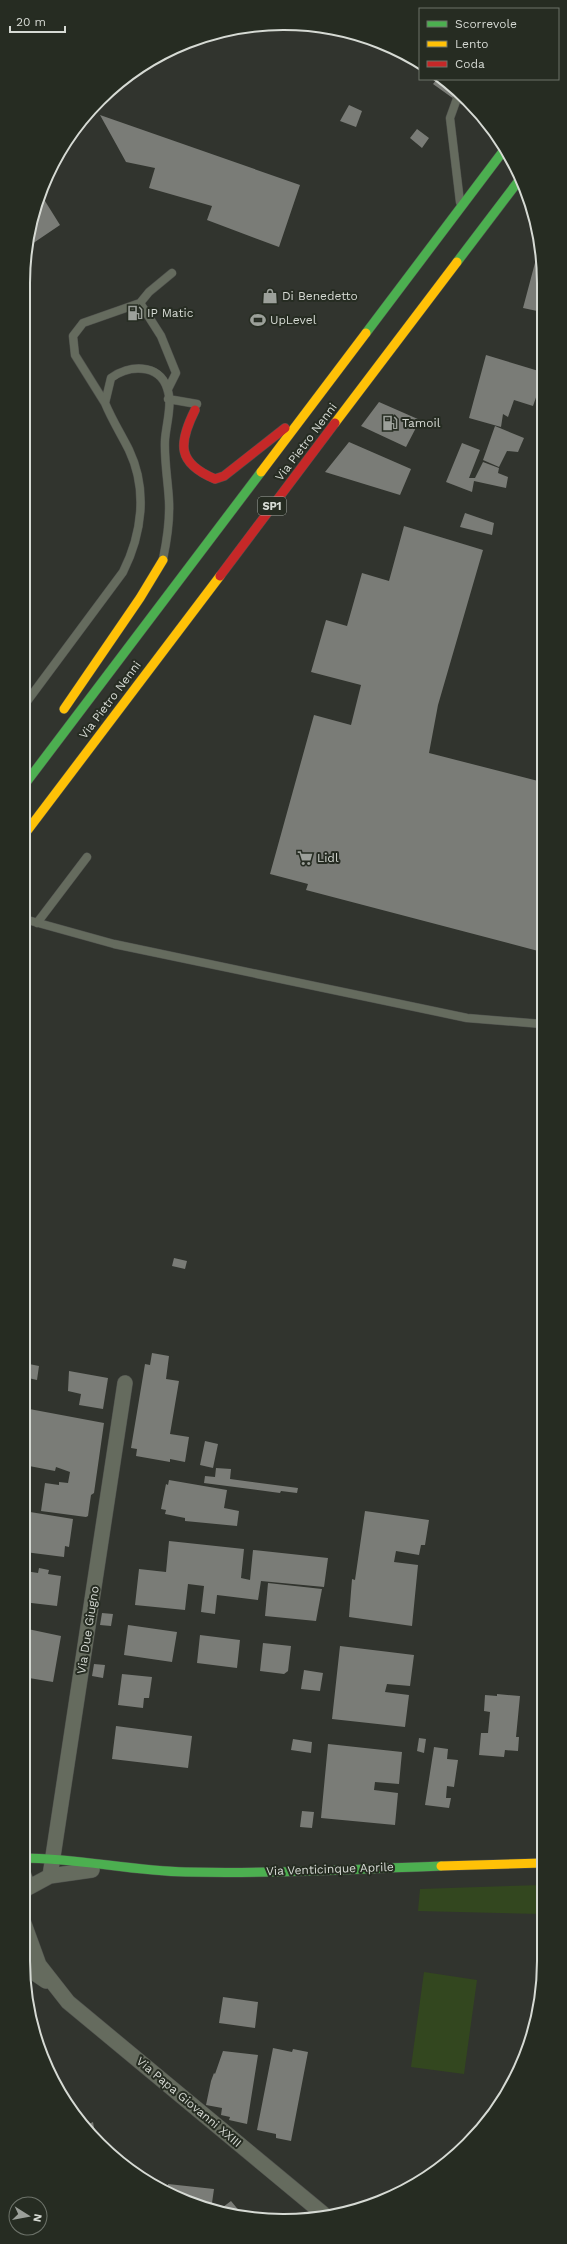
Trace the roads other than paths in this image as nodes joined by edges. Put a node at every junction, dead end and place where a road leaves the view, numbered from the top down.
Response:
1 (457, 99) edge
2 (501, 154) edge
3 (517, 183) edge
4 (460, 208) junction
5 (172, 273) dead end
6 (140, 303) junction
7 (168, 389) junction
8 (168, 399) junction
9 (105, 403) junction
10 (196, 407) joint
11 (300, 420) junction
12 (163, 560) joint
13 (30, 697) edge
14 (60, 714) dead end
15 (30, 777) edge
16 (30, 827) edge
17 (87, 857) dead end
18 (30, 921) edge
19 (37, 923) junction
20 (537, 1024) edge
21 (126, 1383) dead end
22 (30, 1858) edge
23 (54, 1858) junction
24 (537, 1863) edge
25 (118, 1867) junction
26 (50, 1876) junction
27 (30, 1889) edge
28 (30, 1940) edge
29 (31, 1971) edge
30 (53, 1986) junction
31 (320, 2211) edge

1 - 4 lane
2 - 4 main road, Via Pietro Nenni / SP1
3 - 16 main road, Via Pietro Nenni / SP1
4 - 11 main road, Via Pietro Nenni / SP1
5 - 6 lane
6 - 7 lane
6 - 9 lane
7 - 8 lane
7 - 9 lane
8 - 10 lane
8 - 12 lane
9 - 13 lane
10 - 11 main road
11 - 15 main road, Via Pietro Nenni / SP1
12 - 14 main road
17 - 19 lane
18 - 19 lane
19 - 20 lane
21 - 23 street, Via Due Giugno
22 - 23 main road, Via Venticinque Aprile
23 - 25 main road, Via Venticinque Aprile
23 - 26 street, Via Due Giugno
24 - 25 main road, Via Venticinque Aprile
25 - 26 street, Via Venticinque Aprile
26 - 27 street, Via Venticinque Aprile
28 - 30 street, Via Papa Giovanni XXIII
29 - 30 street, Via Papa Giovanni XXIII
30 - 31 street, Via Papa Giovanni XXIII

